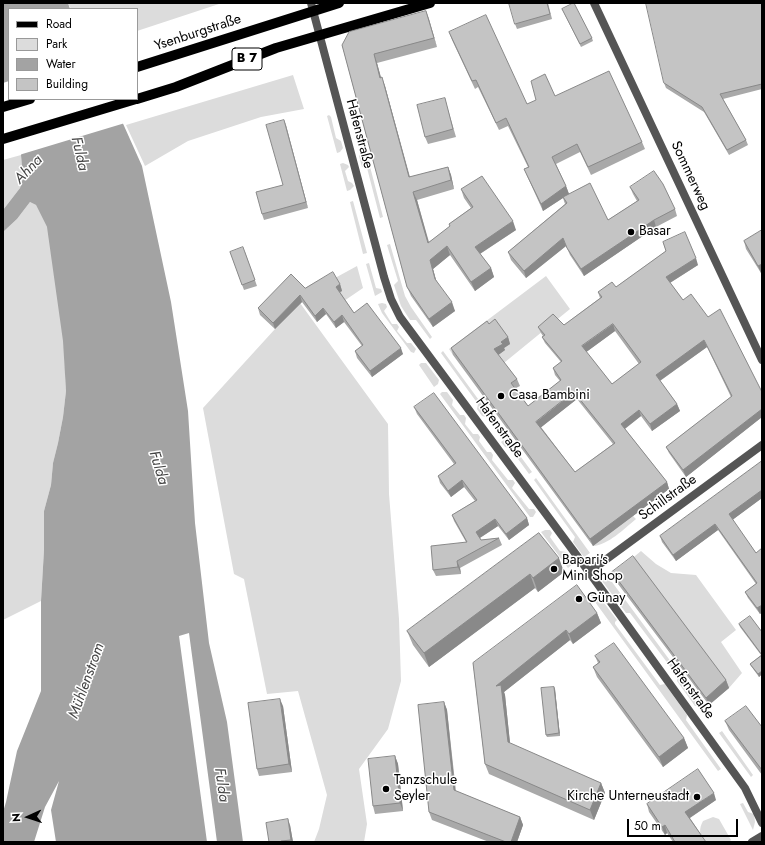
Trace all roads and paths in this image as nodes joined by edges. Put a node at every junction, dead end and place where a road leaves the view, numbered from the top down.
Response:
1 (339, 3) edge
2 (430, 3) edge
3 (594, 3) edge
4 (312, 7) edge
5 (320, 34) junction
6 (138, 67) edge
7 (138, 99) edge
8 (27, 100) edge
9 (134, 100) edge
10 (3, 107) edge
11 (3, 139) edge
12 (762, 360) edge
13 (762, 445) edge
14 (589, 572) junction
15 (762, 823) edge
16 (762, 836) edge
17 (752, 842) edge

1 - 4 main road, B 7
2 - 5 main road, B 7
3 - 12 street, Sommerweg
4 - 5 street, Hafenstraße
4 - 6 main road, Ysenburgstraße / B 7
5 - 7 main road, B 7
5 - 14 street, Hafenstraße
8 - 10 main road
9 - 11 main road, B 7
13 - 14 street, Schillstraße
14 - 15 street, Hafenstraße
16 - 17 street

